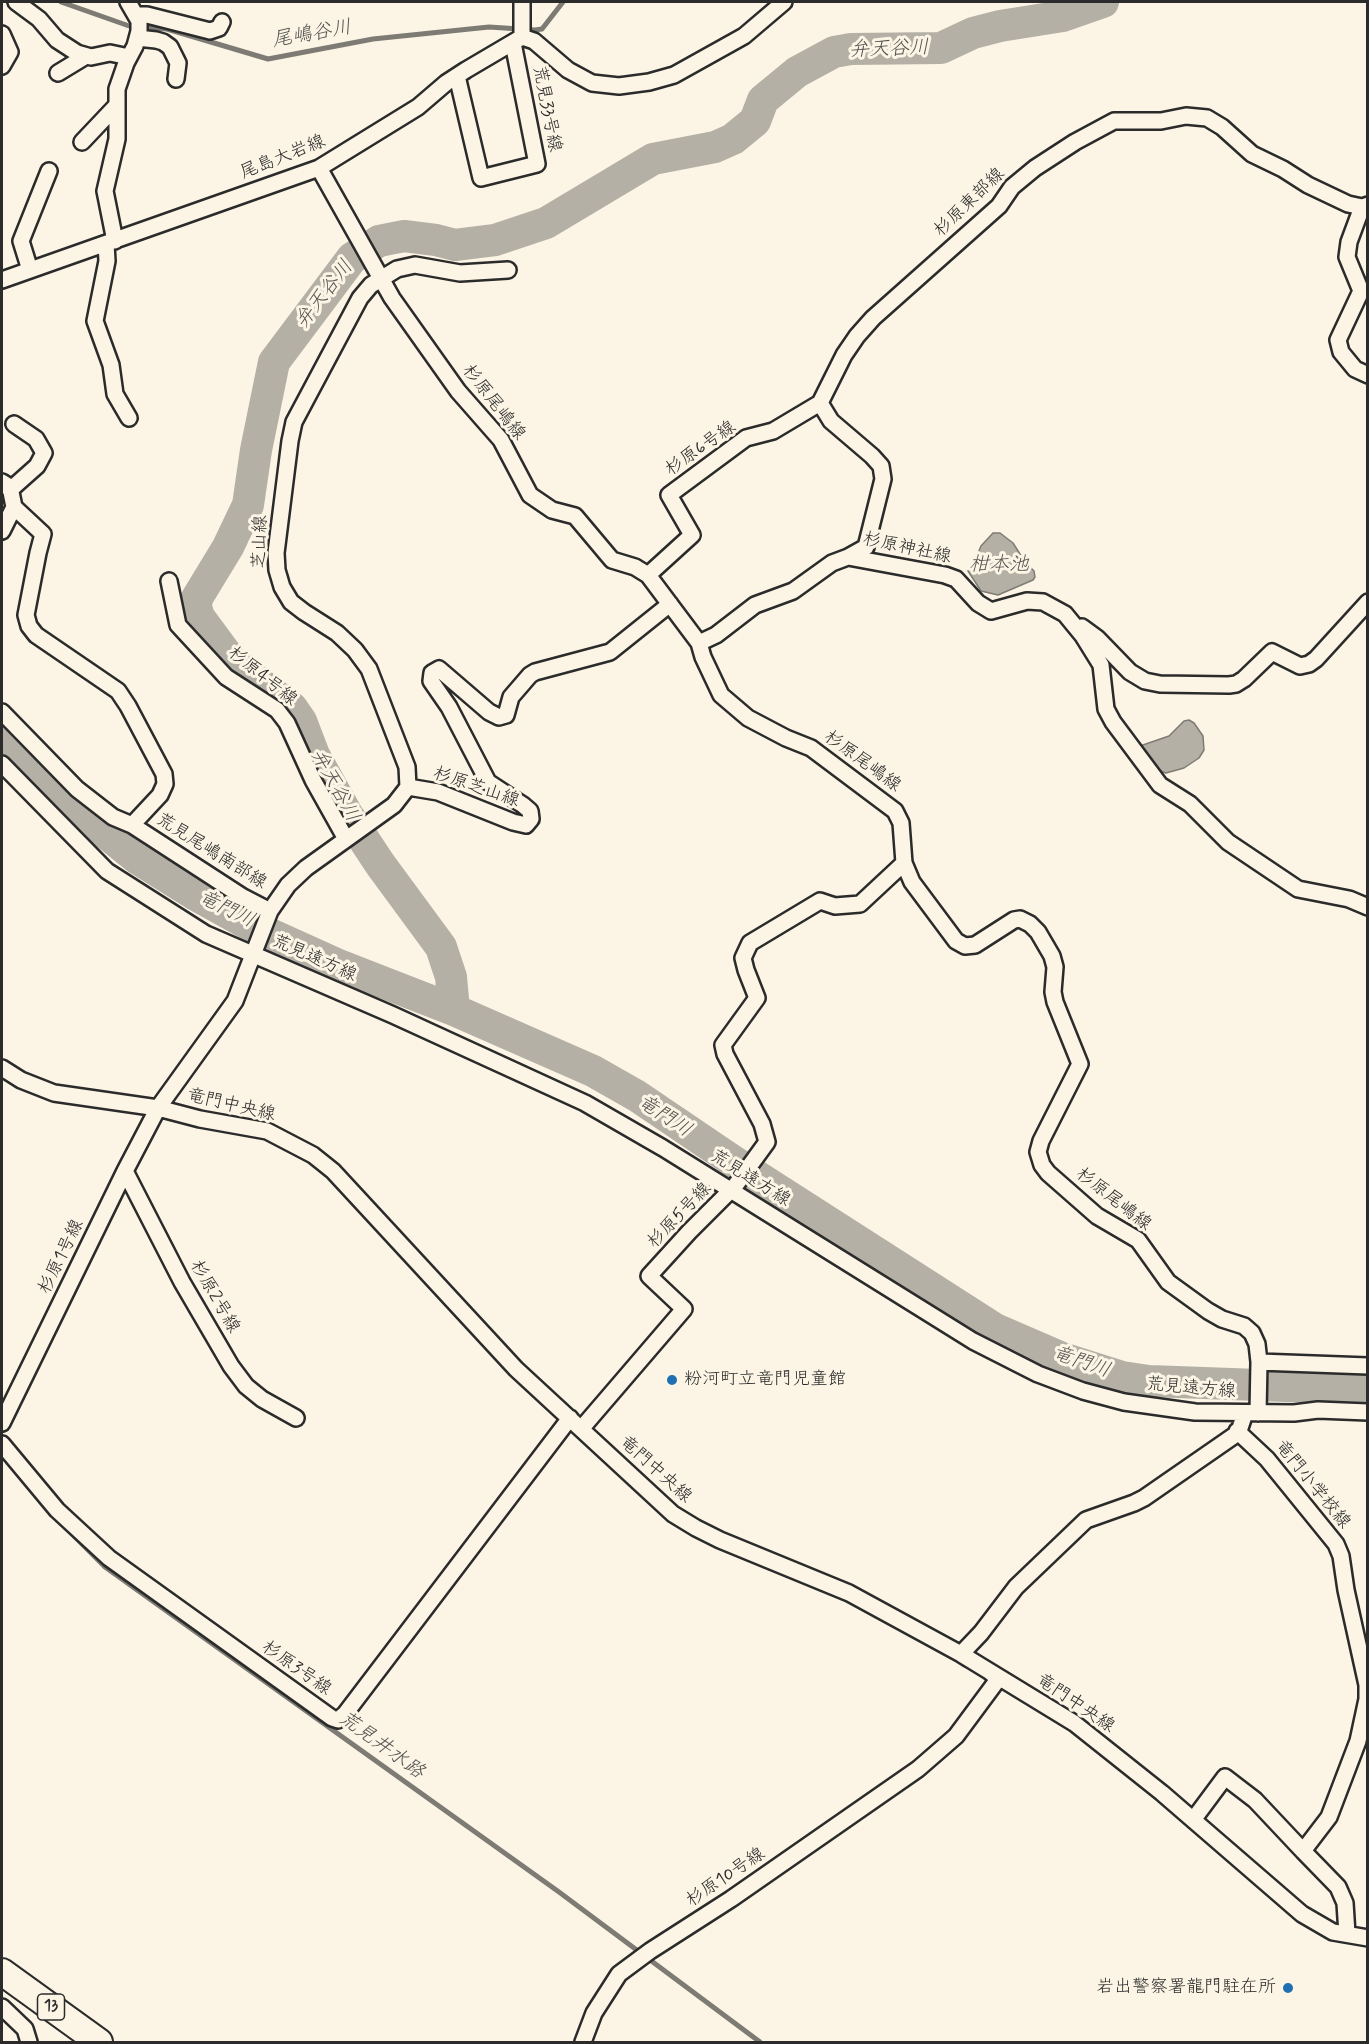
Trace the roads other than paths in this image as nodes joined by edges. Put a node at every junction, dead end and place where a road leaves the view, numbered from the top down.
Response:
1 (16, 2) edge
2 (128, 2) edge
3 (522, 2) edge
4 (784, 2) edge
5 (222, 22) dead end
6 (138, 26) junction
7 (2, 34) edge
8 (519, 35) junction
9 (86, 56) junction
10 (129, 57) junction
11 (2, 66) edge
12 (58, 73) dead end
13 (457, 76) junction
14 (176, 79) dead end
15 (117, 105) junction
16 (82, 142) dead end
17 (319, 168) junction
18 (49, 171) dead end
19 (1365, 206) edge
20 (111, 242) junction
21 (30, 270) junction
22 (377, 270) junction
23 (508, 270) dead end
24 (2, 280) edge
25 (1368, 375) edge
26 (820, 404) junction
27 (129, 418) dead end
28 (14, 424) dead end
29 (6, 486) edge
30 (15, 507) junction
31 (2, 531) edge
32 (848, 557) junction
33 (648, 575) junction
34 (169, 581) dead end
35 (1368, 602) edge
36 (670, 604) junction
37 (1065, 614) junction
38 (699, 643) junction
39 (2, 712) edge
40 (2, 764) edge
41 (408, 787) junction
42 (132, 825) junction
43 (347, 838) junction
44 (904, 863) junction
45 (1368, 907) edge
46 (270, 913) junction
47 (256, 949) junction
48 (2, 1068) edge
49 (158, 1108) junction
50 (124, 1171) junction
51 (733, 1188) junction
52 (1259, 1363) junction
53 (1368, 1366) edge
54 (1254, 1410) junction
55 (1368, 1412) edge
56 (296, 1418) dead end
57 (2, 1423) edge
58 (576, 1424) junction
59 (1237, 1431) junction
60 (2, 1444) edge
61 (961, 1654) junction
62 (999, 1678) junction
63 (1193, 1820) junction
64 (1303, 1851) junction
65 (1347, 1934) junction
66 (1368, 1938) edge
67 (2, 1972) edge
68 (2, 2007) edge
69 (29, 2043) edge
70 (99, 2043) edge
71 (583, 2043) edge

1 - 9 street
2 - 6 street
3 - 8 street
4 - 8 street
5 - 6 street
6 - 10 street
6 - 14 street
7 - 11 street
8 - 13 street, 尾島大岩線
8 - 13 street, 荒見33号線
9 - 10 street
9 - 12 street
10 - 15 street
13 - 17 street, 尾島大岩線
15 - 16 street
15 - 20 street
17 - 20 street, 尾島大岩線
17 - 22 street, 杉原尾嶋線
18 - 21 street
19 - 25 street
19 - 26 street, 杉原東部線
20 - 21 street, 尾島大岩線
20 - 27 street
21 - 24 street, 尾島大岩線
22 - 23 street
22 - 33 street, 杉原尾嶋線
22 - 41 street, 芝山線
26 - 32 street
26 - 33 street, 杉原6号線
28 - 29 street
29 - 30 street, 荒見尾嶋南部線
30 - 31 street
30 - 42 street, 荒見尾嶋南部線
32 - 37 street, 杉原神社線
32 - 38 street, 杉原神社線
33 - 36 street, 杉原尾嶋線
34 - 43 street, 杉原4号線
35 - 37 street
36 - 38 street, 杉原尾嶋線
36 - 41 street, 杉原芝山線
37 - 45 street, 杉原神社線
38 - 44 street, 杉原尾嶋線
39 - 42 street
40 - 47 street, 荒見遠方線
41 - 43 street, 杉原芝山線
42 - 46 street, 荒見尾嶋南部線
43 - 46 street, 杉原芝山線
44 - 51 street, 杉原5号線
44 - 52 street, 杉原尾嶋線
46 - 47 street, 杉原芝山線
47 - 49 street, 杉原芝山線
47 - 51 street, 荒見遠方線
48 - 49 street, 竜門中央線
49 - 50 street, 杉原1号線
49 - 58 street, 竜門中央線
50 - 56 street, 杉原2号線
50 - 57 street, 杉原1号線
51 - 54 street, 荒見遠方線
51 - 58 street, 杉原5号線
52 - 53 street
52 - 54 street, 杉原尾嶋線
54 - 55 street, 荒見遠方線
54 - 59 street, 杉原尾嶋線
58 - 60 street, 杉原3号線
58 - 61 street, 竜門中央線
59 - 61 street
59 - 64 street, 竜門小学校線
61 - 62 street, 竜門中央線
62 - 63 street, 竜門中央線
62 - 71 street, 杉原10号線
63 - 64 street
63 - 65 street, 竜門中央線
64 - 65 street
65 - 66 street, 竜門中央線
67 - 70 main road, 13
68 - 69 street

